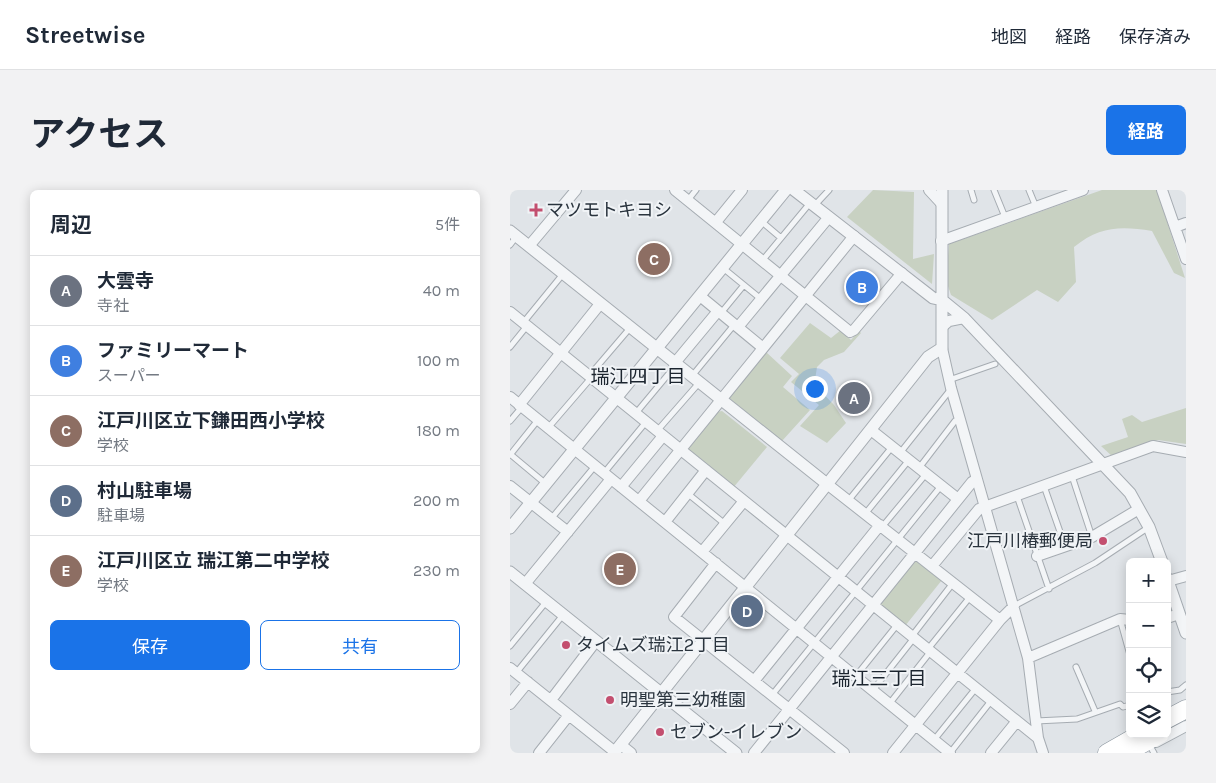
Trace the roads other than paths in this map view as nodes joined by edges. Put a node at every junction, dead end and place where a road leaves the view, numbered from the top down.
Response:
1 (576, 190) edge
2 (675, 190) edge
3 (696, 190) edge
4 (742, 190) edge
5 (786, 190) edge
6 (794, 190) edge
7 (829, 190) edge
8 (929, 190) edge
9 (942, 190) edge
10 (971, 190) edge
11 (994, 190) edge
12 (1029, 190) edge
13 (1083, 190) edge
14 (1162, 190) edge
15 (688, 200) junction
16 (974, 200) dead end
17 (942, 203) junction
18 (812, 204) junction
19 (1036, 207) junction
20 (829, 217) junction
21 (1006, 218) junction
22 (761, 221) junction
23 (716, 222) junction
24 (1186, 223) edge
25 (1174, 227) junction
26 (854, 236) junction
27 (512, 237) edge
28 (781, 238) junction
29 (941, 241) junction
30 (742, 244) junction
31 (529, 246) junction
32 (1186, 259) edge
33 (762, 260) junction
34 (723, 268) junction
35 (902, 273) junction
36 (563, 274) junction
37 (781, 276) junction
38 (744, 285) junction
39 (700, 296) junction
40 (806, 296) junction
41 (761, 300) junction
42 (942, 300) junction
43 (600, 304) junction
44 (510, 312) edge
45 (719, 312) junction
46 (964, 318) junction
47 (525, 325) junction
48 (736, 326) junction
49 (942, 327) junction
50 (630, 328) junction
51 (510, 347) edge
52 (764, 348) junction
53 (942, 348) junction
54 (657, 349) junction
55 (560, 353) junction
56 (675, 364) junction
57 (996, 364) dead end
58 (590, 377) junction
59 (695, 380) junction
60 (950, 385) junction
61 (510, 398) edge
62 (617, 398) junction
63 (720, 400) junction
64 (520, 406) junction
65 (635, 414) junction
66 (538, 420) junction
67 (960, 420) junction
68 (510, 421) edge
69 (646, 422) junction
70 (548, 428) junction
71 (871, 430) junction
72 (660, 433) junction
73 (575, 450) junction
74 (681, 450) junction
75 (896, 450) junction
76 (1186, 452) edge
77 (510, 455) edge
78 (909, 460) junction
79 (595, 466) junction
80 (1102, 466) junction
81 (706, 470) junction
82 (922, 471) junction
83 (608, 476) junction
84 (1072, 476) junction
85 (978, 480) junction
86 (546, 484) junction
87 (828, 484) junction
88 (510, 486) edge
89 (941, 486) junction
90 (1044, 486) junction
91 (621, 487) junction
92 (687, 494) junction
93 (1017, 496) junction
94 (958, 499) junction
95 (639, 501) junction
96 (744, 501) junction
97 (848, 501) junction
98 (531, 503) junction
99 (986, 507) junction
100 (1138, 508) junction
101 (865, 514) junction
102 (551, 519) junction
103 (665, 522) junction
104 (725, 524) junction
105 (881, 526) junction
106 (1149, 527) junction
107 (510, 528) edge
108 (568, 532) junction
109 (787, 536) junction
110 (1092, 538) junction
111 (898, 540) junction
112 (1065, 546) junction
113 (702, 552) junction
114 (915, 553) junction
115 (1037, 556) junction
116 (1161, 558) edge
117 (716, 563) junction
118 (932, 566) junction
119 (510, 572) edge
120 (1186, 576) edge
121 (838, 577) junction
122 (1171, 578) edge
123 (953, 583) junction
124 (525, 584) junction
125 (747, 588) junction
126 (1171, 588) edge
127 (1049, 589) junction
128 (855, 591) junction
129 (970, 597) junction
130 (546, 601) junction
131 (873, 606) junction
132 (1014, 606) junction
133 (1180, 614) junction
134 (563, 615) junction
135 (1171, 617) edge
136 (1125, 619) edge
137 (1000, 620) junction
138 (897, 625) junction
139 (797, 628) junction
140 (1186, 633) edge
141 (913, 637) junction
142 (596, 641) junction
143 (704, 641) junction
144 (814, 642) junction
145 (510, 646) edge
146 (1129, 648) edge
147 (929, 650) junction
148 (832, 657) junction
149 (1028, 658) junction
150 (1076, 667) dead end
151 (513, 670) edge
152 (958, 673) junction
153 (856, 676) junction
154 (754, 681) junction
155 (528, 682) junction
156 (1186, 685) edge
157 (976, 688) junction
158 (873, 690) junction
159 (1171, 691) edge
160 (661, 694) junction
161 (772, 695) junction
162 (550, 700) junction
163 (991, 701) junction
164 (1186, 702) edge
165 (510, 704) edge
166 (890, 704) junction
167 (1126, 706) edge
168 (789, 709) junction
169 (1186, 709) edge
170 (1171, 711) edge
171 (1095, 712) junction
172 (569, 715) junction
173 (1171, 717) edge
174 (1186, 720) edge
175 (1017, 721) junction
176 (1036, 721) junction
177 (915, 725) junction
178 (1186, 726) edge
179 (1171, 728) edge
180 (1126, 735) edge
181 (1038, 738) junction
182 (934, 740) junction
183 (1151, 742) edge
184 (617, 750) edge
185 (947, 752) edge
186 (539, 753) edge
187 (631, 753) edge
188 (736, 753) edge
189 (754, 753) edge
190 (844, 753) edge
191 (893, 753) edge
192 (991, 753) edge
193 (1043, 753) edge
194 (1096, 753) edge
195 (1108, 753) edge
196 (1126, 753) edge
197 (1138, 753) edge

1 - 31 street
2 - 15 street
3 - 15 lane
4 - 23 street
5 - 22 street
6 - 18 street
7 - 18 lane
8 - 17 street
9 - 17 street
10 - 16 lane
11 - 21 lane
12 - 19 lane
13 - 19 street
14 - 25 street
15 - 23 street
17 - 29 street
18 - 20 street
18 - 28 lane
19 - 21 street
20 - 26 street
20 - 37 street
21 - 29 street
22 - 28 lane
22 - 30 street
23 - 30 street
24 - 25 street
25 - 32 street
26 - 35 street
26 - 40 street
27 - 31 street
28 - 33 lane
29 - 42 street
30 - 33 street
30 - 34 street
31 - 36 street
33 - 37 street
34 - 38 lane
34 - 39 street
35 - 40 street
35 - 42 street
36 - 43 street
36 - 47 lane
37 - 40 street
37 - 41 street
38 - 41 lane
38 - 45 lane
39 - 45 street
39 - 54 street
40 - 52 street
41 - 48 street
42 - 46 street
42 - 49 street
43 - 50 street
43 - 55 street
44 - 47 street
45 - 48 street
45 - 56 street
46 - 49 street
46 - 80 street
47 - 51 lane
47 - 55 street
48 - 52 street
48 - 59 lane
49 - 53 street
50 - 54 street
50 - 58 lane
52 - 63 street
53 - 60 street
53 - 71 street
54 - 56 street
54 - 62 street
55 - 58 street
55 - 64 street
56 - 59 street
56 - 65 lane
57 - 60 lane
58 - 62 street
58 - 70 lane
59 - 63 street
59 - 72 lane
60 - 67 street
60 - 75 lane
61 - 64 street
62 - 65 street
62 - 73 street
63 - 74 street
63 - 87 street
64 - 66 street
64 - 68 lane
65 - 69 street
66 - 70 street
66 - 77 lane
67 - 82 lane
67 - 85 street
69 - 72 street
69 - 83 lane
70 - 73 street
71 - 75 street
71 - 87 street
72 - 74 street
72 - 91 street
73 - 79 street
73 - 86 street
74 - 81 street
74 - 95 street
75 - 78 street
75 - 97 lane
76 - 80 street
77 - 86 lane
78 - 82 street
78 - 101 lane
79 - 83 street
79 - 102 lane
80 - 84 street
80 - 100 street
81 - 92 street
81 - 96 street
82 - 89 street
82 - 105 lane
83 - 91 street
83 - 108 street
84 - 90 street
84 - 110 lane
85 - 94 street
85 - 99 street
86 - 98 street
87 - 97 street
87 - 109 street
88 - 98 street
89 - 94 street
89 - 111 lane
90 - 93 street
90 - 112 lane
91 - 95 street
92 - 103 street
92 - 104 lane
93 - 99 street
93 - 115 lane
94 - 114 street
95 - 103 street
96 - 104 street
96 - 109 street
97 - 101 street
98 - 102 street
98 - 107 street
99 - 118 street
99 - 132 street
100 - 106 street
100 - 110 street
101 - 105 street
102 - 108 street
103 - 113 street
104 - 113 street
105 - 111 street
105 - 121 street
106 - 116 street
106 - 127 lane
108 - 124 street
109 - 121 street
109 - 125 street
110 - 112 street
111 - 114 street
111 - 128 lane
112 - 115 street
113 - 117 street
114 - 118 street
114 - 131 street
115 - 127 lane
117 - 125 street
117 - 143 street
118 - 123 street
119 - 124 street
120 - 122 street
121 - 128 street
121 - 139 street
123 - 129 street
123 - 141 lane
124 - 130 street
125 - 139 street
125 - 143 street
126 - 133 street
127 - 132 lane
128 - 131 street
128 - 144 lane
129 - 137 street
129 - 147 lane
130 - 134 street
130 - 145 lane
131 - 138 street
131 - 148 street
132 - 137 street
132 - 149 street
133 - 135 street
133 - 140 street
134 - 142 street
134 - 151 lane
136 - 146 lane
136 - 149 street
137 - 152 street
138 - 141 street
138 - 153 lane
139 - 144 street
139 - 154 street
141 - 147 street
141 - 158 lane
142 - 160 street
142 - 162 street
143 - 154 street
143 - 160 street
144 - 148 street
144 - 161 lane
147 - 152 street
147 - 166 lane
148 - 153 street
148 - 168 street
149 - 176 street
150 - 171 lane
151 - 155 street
152 - 157 street
152 - 177 street
153 - 158 street
154 - 161 street
155 - 162 street
155 - 165 street
156 - 159 lane
157 - 163 street
157 - 182 lane
158 - 166 street
160 - 184 street
160 - 188 street
161 - 168 street
162 - 172 street
163 - 175 street
163 - 185 lane
164 - 170 street
166 - 177 street
167 - 171 lane
168 - 189 street
168 - 190 street
169 - 173 highway
171 - 176 lane
172 - 184 street
172 - 186 street
174 - 179 highway
175 - 181 street
175 - 192 street
176 - 181 street
177 - 182 street
177 - 191 street
178 - 183 street
180 - 194 street
181 - 193 street
182 - 185 street
183 - 195 highway
183 - 196 highway
183 - 197 street
184 - 187 street

